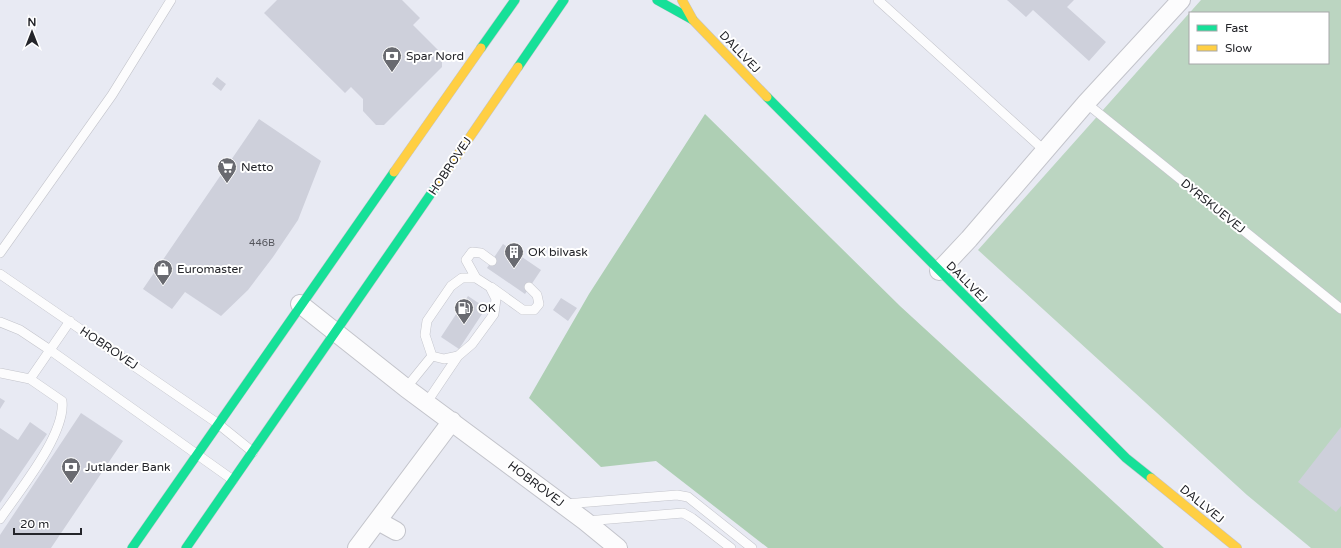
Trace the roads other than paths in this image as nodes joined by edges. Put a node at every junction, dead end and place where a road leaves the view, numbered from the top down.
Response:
1 (171, 0) edge
2 (515, 0) edge
3 (564, 0) edge
4 (657, 0) edge
5 (682, 0) edge
6 (878, 0) edge
7 (1181, 0) edge
8 (693, 20) junction
9 (1086, 103) junction
10 (1045, 151) junction
11 (0, 253) edge
12 (492, 261) dead end
13 (939, 271) junction
14 (0, 274) edge
15 (476, 278) junction
16 (490, 287) junction
17 (529, 287) dead end
18 (300, 304) junction
19 (1341, 310) edge
20 (70, 321) junction
21 (0, 322) edge
22 (336, 331) junction
23 (50, 350) junction
24 (432, 356) junction
25 (458, 356) junction
26 (0, 372) edge
27 (30, 379) junction
28 (406, 388) junction
29 (426, 402) junction
30 (452, 421) junction
31 (217, 423) junction
32 (254, 452) junction
33 (197, 453) junction
34 (233, 480) junction
35 (562, 504) junction
36 (0, 519) edge
37 (378, 521) junction
38 (585, 521) junction
39 (396, 532) dead end
40 (132, 548) edge
41 (186, 548) edge
42 (357, 548) edge
43 (618, 548) edge
44 (731, 548) edge
45 (752, 548) edge
46 (1237, 548) edge

1 - 11 lane
2 - 18 main road
3 - 22 main road, HOBROVEJ
4 - 8 main road, DALLVEJ
5 - 8 main road, DALLVEJ
6 - 10 lane
7 - 9 street
8 - 13 main road, DALLVEJ
9 - 10 street
9 - 19 lane, DYRSKUEVEJ
10 - 13 street
12 - 15 lane
13 - 46 main road, DALLVEJ
14 - 20 lane, HOBROVEJ
15 - 16 lane
15 - 24 lane
16 - 17 lane
16 - 25 lane
18 - 22 street, HOBROVEJ
18 - 31 main road
20 - 23 lane
20 - 31 lane, HOBROVEJ
21 - 23 lane
22 - 28 street, HOBROVEJ
22 - 32 main road, HOBROVEJ
23 - 27 lane
23 - 33 lane
24 - 25 lane
24 - 28 lane
25 - 29 lane
26 - 27 lane
27 - 36 lane
28 - 29 street, HOBROVEJ
29 - 30 street, HOBROVEJ
30 - 35 street, HOBROVEJ
30 - 37 street
31 - 32 lane, HOBROVEJ
31 - 33 main road
32 - 34 main road, HOBROVEJ
33 - 34 lane
33 - 40 main road
34 - 41 main road, HOBROVEJ
35 - 38 street, HOBROVEJ
35 - 45 lane
37 - 39 street
37 - 42 street
38 - 43 street, HOBROVEJ
38 - 44 lane

